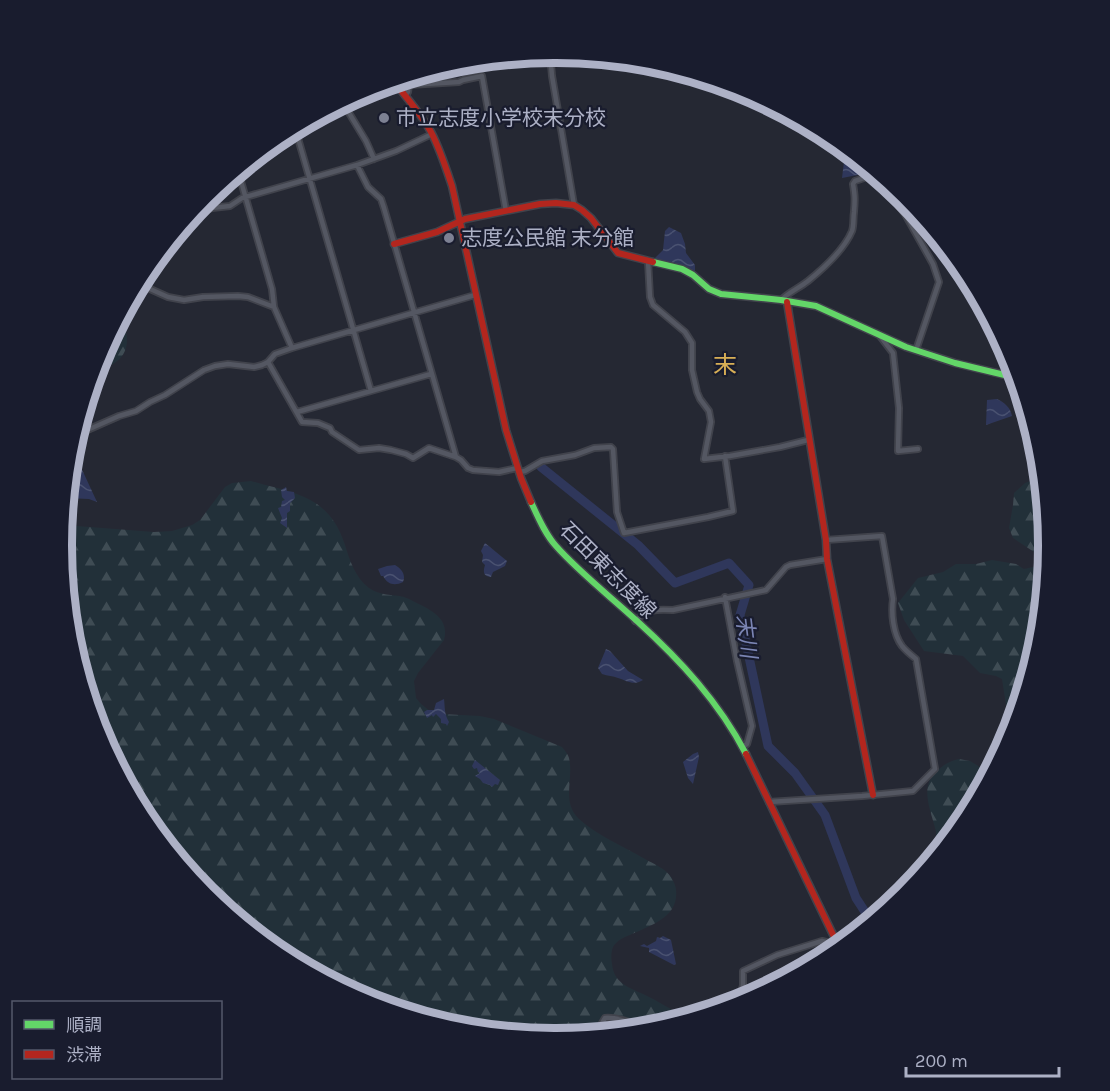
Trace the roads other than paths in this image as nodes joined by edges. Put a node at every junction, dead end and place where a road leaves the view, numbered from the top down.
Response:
1 (551, 63) edge
2 (413, 85) edge
3 (409, 86) edge
4 (400, 89) edge
5 (405, 96) junction
6 (347, 111) edge
7 (432, 134) junction
8 (298, 138) edge
9 (374, 159) junction
10 (357, 165) junction
11 (310, 178) junction
12 (866, 178) edge
13 (241, 180) edge
14 (246, 197) junction
15 (574, 206) junction
16 (209, 209) edge
17 (506, 211) junction
18 (905, 214) edge
19 (459, 222) junction
20 (394, 244) junction
21 (648, 261) junction
22 (147, 288) edge
23 (475, 295) junction
24 (784, 301) junction
25 (274, 307) junction
26 (414, 312) junction
27 (353, 330) junction
28 (878, 334) junction
29 (292, 348) junction
30 (915, 350) junction
31 (268, 362) junction
32 (431, 374) junction
33 (1006, 375) edge
34 (371, 391) junction
35 (297, 412) junction
36 (87, 430) edge
37 (808, 440) junction
38 (918, 449) dead end
39 (725, 456) junction
40 (456, 458) junction
41 (518, 470) junction
42 (826, 540) junction
43 (827, 559) junction
44 (724, 597) junction
45 (635, 621) junction
46 (742, 747) junction
47 (873, 795) junction
48 (768, 802) junction
49 (834, 939) edge
50 (828, 943) edge
51 (741, 990) edge
52 (627, 1023) edge
53 (602, 1026) edge

1 - 15 street
2 - 17 street
3 - 5 street
4 - 5 street, 石田東志度線
5 - 7 street, 石田東志度線
6 - 9 street
7 - 9 street
7 - 19 street, 石田東志度線
8 - 11 street
9 - 10 street
10 - 11 street
10 - 20 street
11 - 14 street
11 - 27 street
12 - 24 street
13 - 14 street
14 - 16 street
14 - 25 street
15 - 17 street
15 - 21 street
17 - 19 street
18 - 30 street
19 - 20 street
19 - 23 street, 石田東志度線
20 - 26 street
21 - 24 street
21 - 39 street
22 - 25 street
23 - 26 street
23 - 41 street, 石田東志度線
24 - 28 street
24 - 37 street
25 - 29 street
26 - 27 street
26 - 32 street
27 - 29 street
27 - 34 street
28 - 30 street
28 - 38 street
29 - 31 street
30 - 33 street
31 - 35 street
31 - 36 street
32 - 34 street
32 - 40 street
34 - 35 street
35 - 40 street
37 - 39 street
37 - 42 street
39 - 41 street
40 - 41 street
41 - 45 street, 石田東志度線
42 - 43 street
42 - 47 street
43 - 44 street
43 - 47 street
44 - 45 street
44 - 46 street
45 - 46 street, 石田東志度線
46 - 48 street, 石田東志度線
47 - 48 street
48 - 49 street, 石田東志度線
50 - 51 street
52 - 53 street

